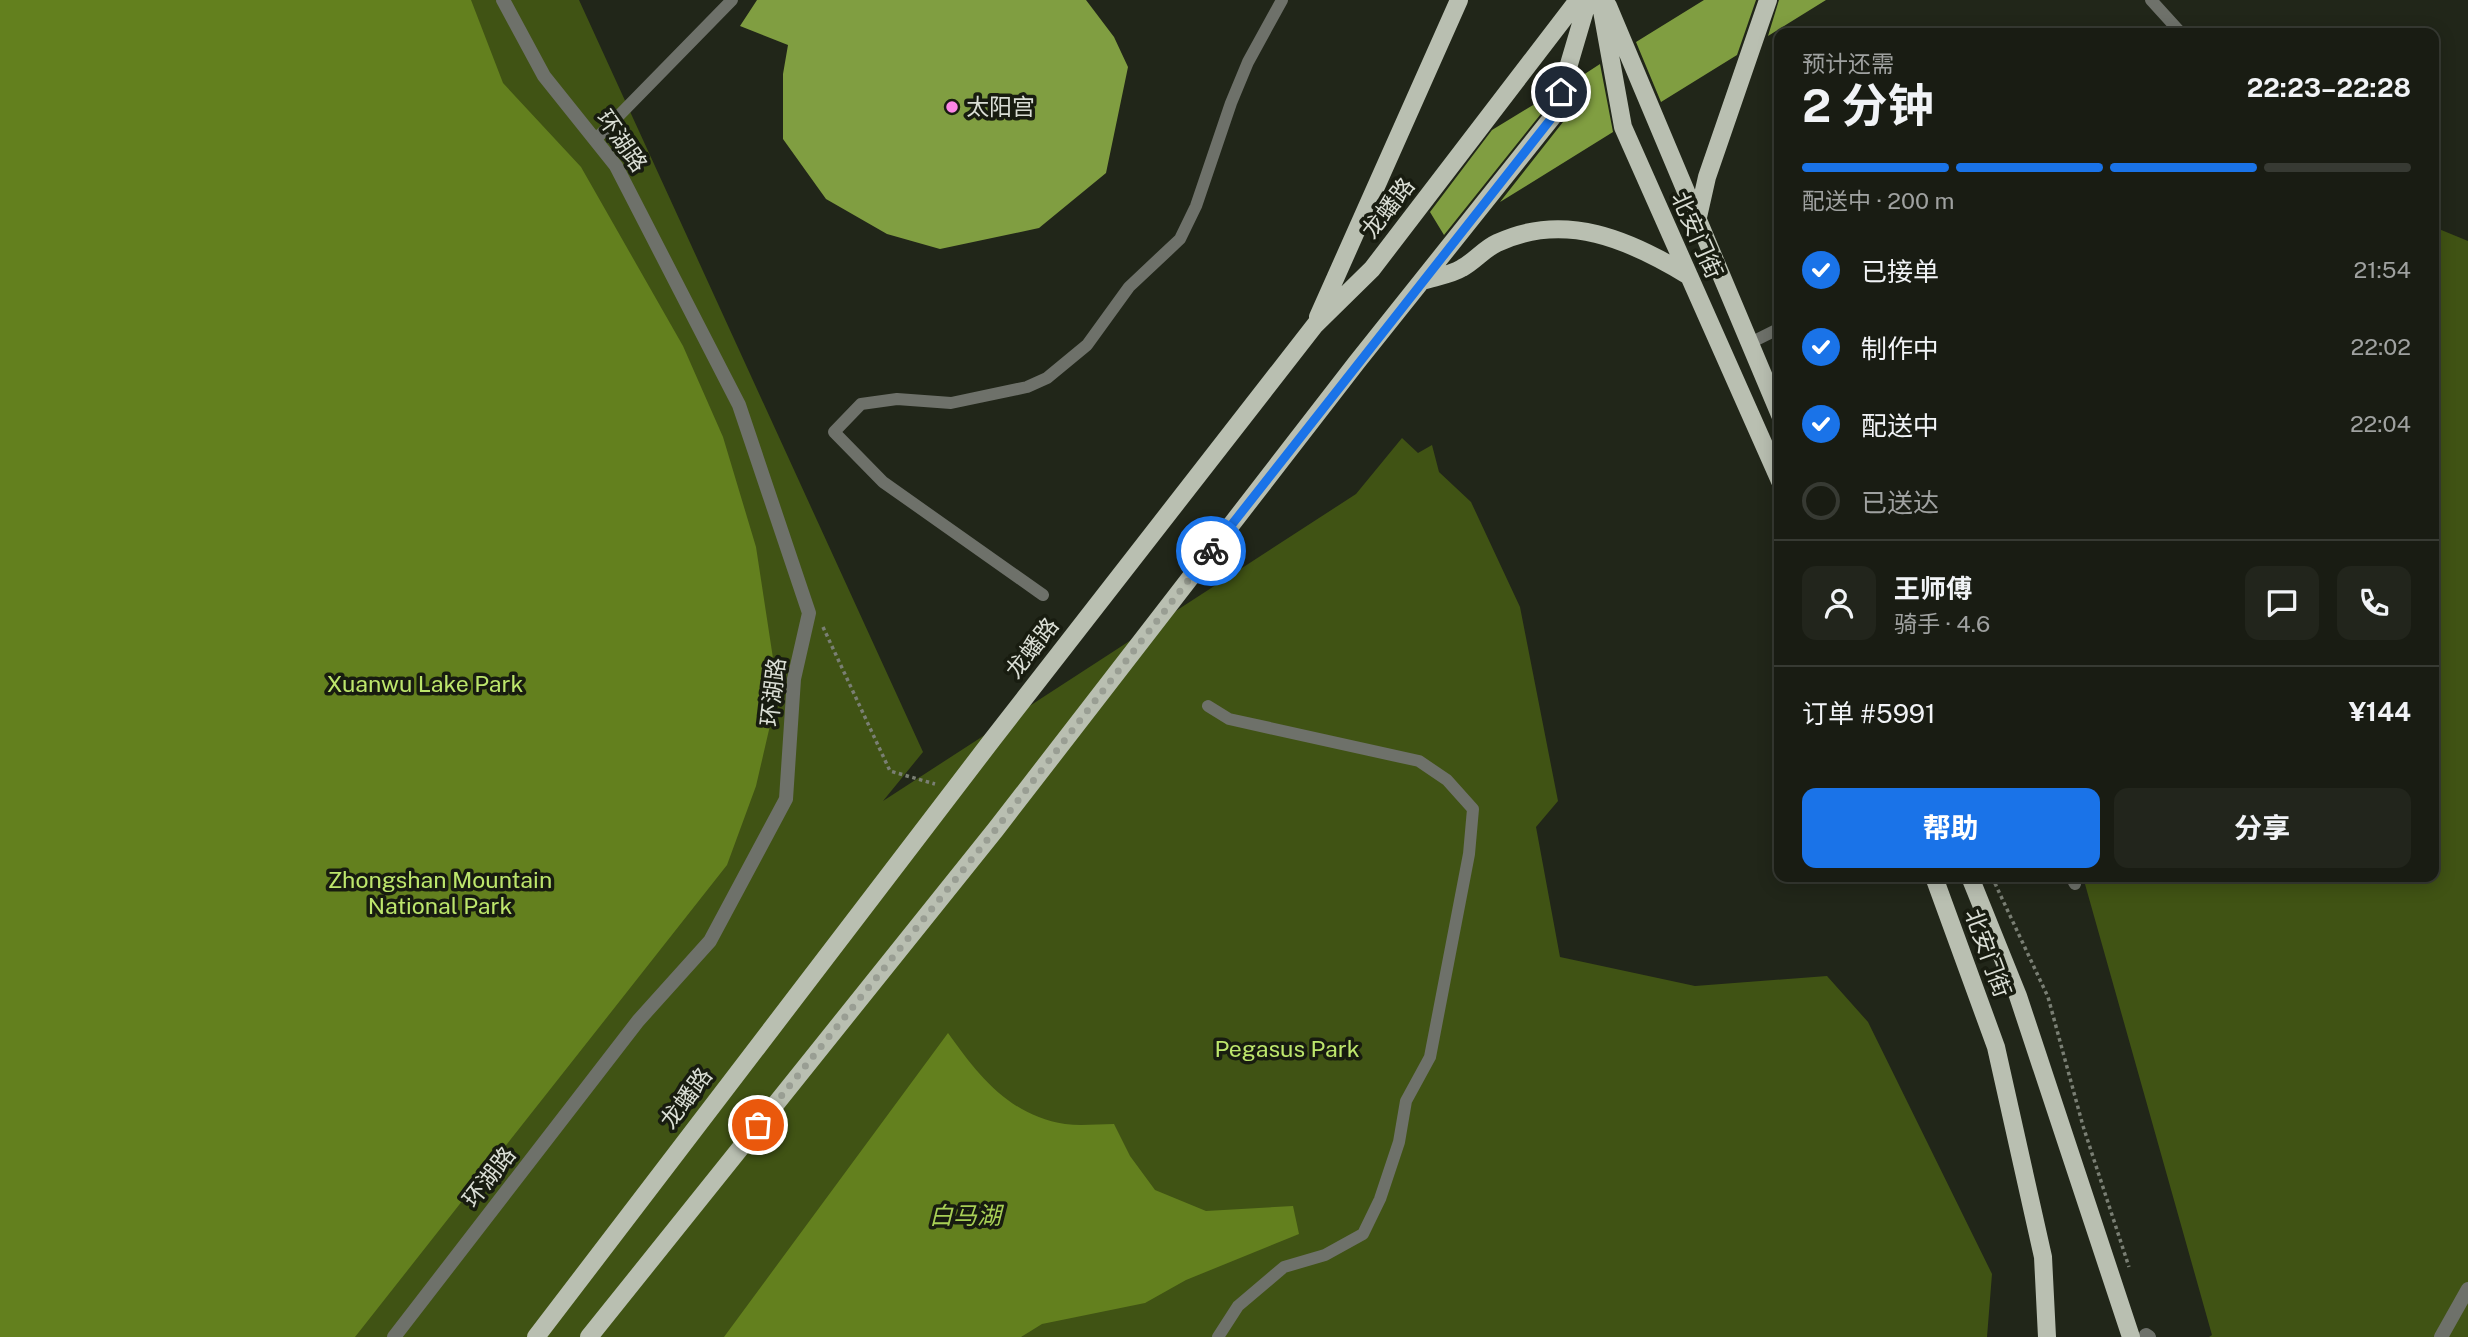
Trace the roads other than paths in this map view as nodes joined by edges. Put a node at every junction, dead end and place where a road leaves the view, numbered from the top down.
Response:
1 (503, 0) edge
2 (732, 0) edge
3 (1282, 0) edge
4 (1459, 0) edge
5 (1578, 0) edge
6 (1588, 0) edge
7 (1600, 0) edge
8 (1606, 0) edge
9 (1768, 0) edge
10 (2151, 0) edge
11 (2176, 28) edge
12 (595, 140) junction
13 (1698, 217) junction
14 (1689, 276) junction
15 (1422, 281) junction
16 (1315, 325) junction
17 (1774, 331) edge
18 (1750, 343) junction
19 (1774, 401) edge
20 (1774, 467) edge
21 (1043, 595) dead end
22 (1208, 706) dead end
23 (1936, 882) edge
24 (1972, 882) edge
25 (2468, 1289) edge
26 (2142, 1336) edge
27 (394, 1337) edge
28 (536, 1337) edge
29 (589, 1337) edge
30 (1218, 1337) edge
31 (2047, 1337) edge
32 (2441, 1337) edge

1 - 12 street, 环湖路
2 - 12 lane
3 - 21 lane
4 - 16 main road
5 - 16 main road, 龙蟠路
6 - 15 main road
7 - 14 main road, 北安门街
8 - 13 main road, 北安门街
9 - 13 main road
10 - 11 lane
12 - 27 street, 环湖路
13 - 18 main road, 北安门街
14 - 15 main road
14 - 20 main road, 北安门街
15 - 29 main road
16 - 28 main road, 龙蟠路
17 - 18 lane
18 - 19 main road, 北安门街
22 - 30 lane
23 - 31 main road, 北安门街
24 - 26 main road
25 - 32 street

